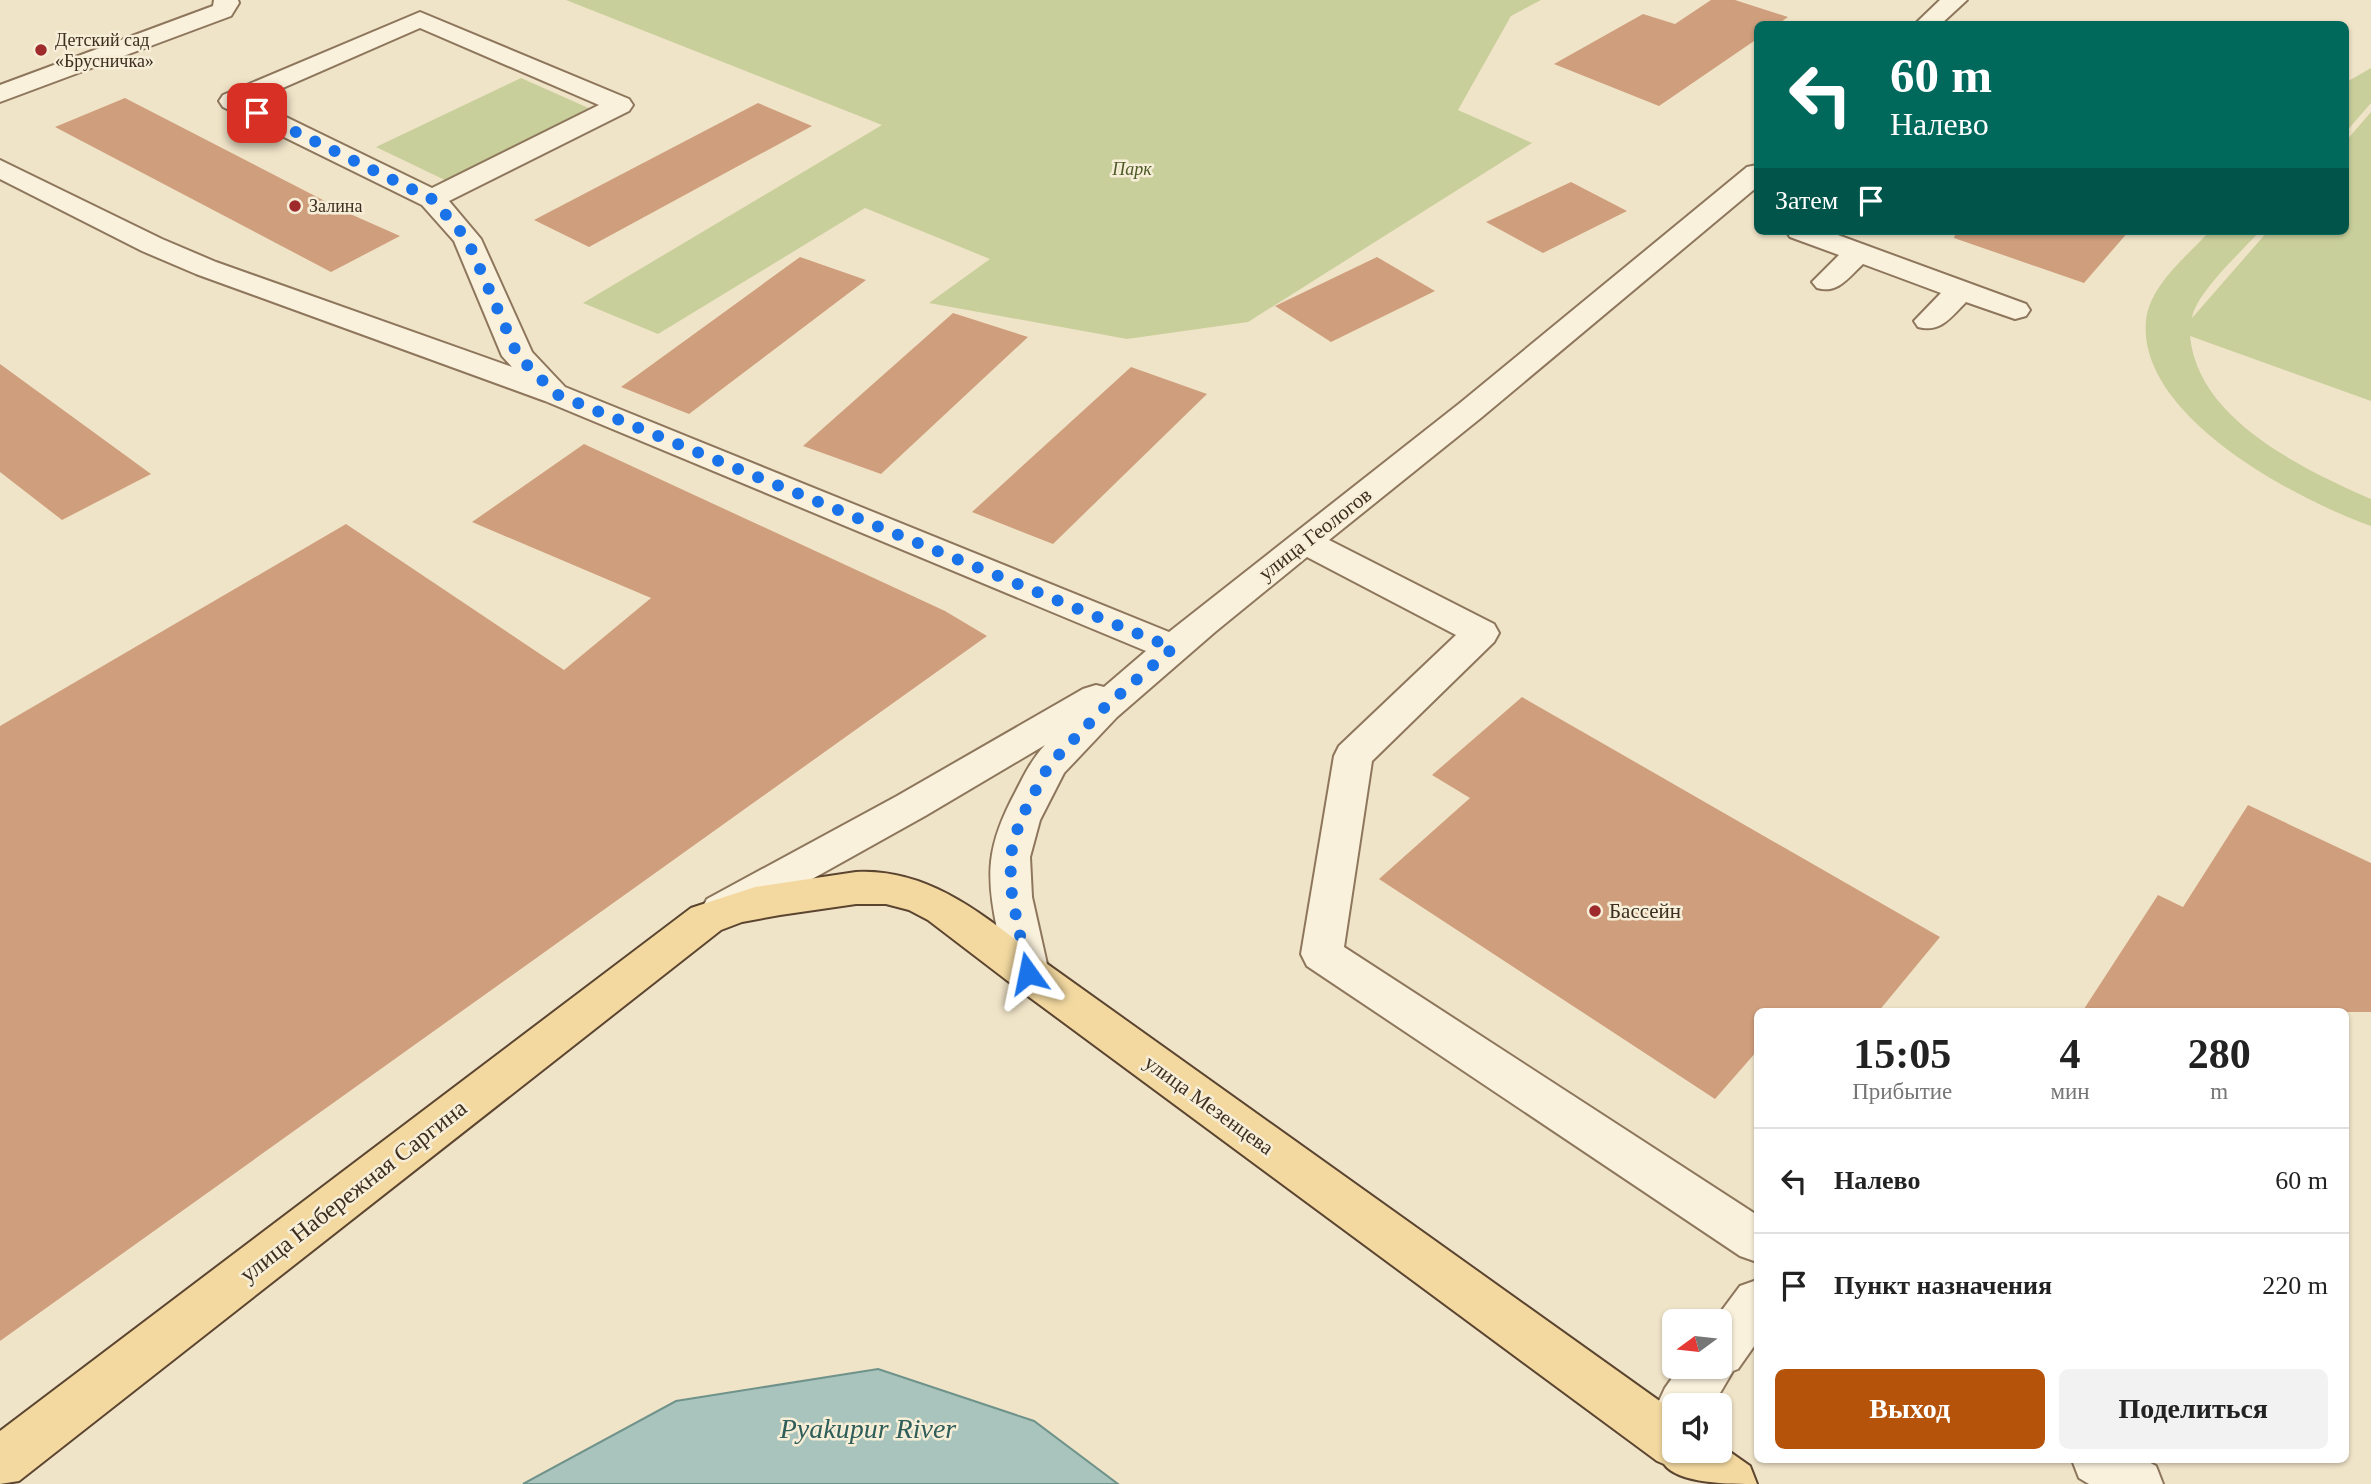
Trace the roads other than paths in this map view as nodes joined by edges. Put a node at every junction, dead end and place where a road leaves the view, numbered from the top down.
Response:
1 (226, 0) edge
2 (1955, 0) edge
3 (1930, 21) edge
4 (0, 94) edge
5 (0, 168) edge
6 (1754, 176) edge
7 (432, 199) junction
8 (1724, 201) junction
9 (1754, 213) edge
10 (1810, 235) edge
11 (1857, 254) junction
12 (1827, 282) dead end
13 (1960, 291) junction
14 (2015, 310) dead end
15 (1930, 321) dead end
16 (556, 394) junction
17 (1304, 542) junction
18 (1162, 657) junction
19 (706, 919) junction
20 (1028, 973) junction
21 (1754, 1239) edge
22 (1754, 1306) edge
23 (1732, 1336) edge
24 (1662, 1420) edge
25 (0, 1463) edge
26 (1710, 1463) edge
27 (2103, 1463) edge
28 (1731, 1484) edge
29 (2137, 1484) edge

1 - 4 street
2 - 3 street
5 - 16 street
6 - 8 street, улица Геологов
7 - 7 street
7 - 16 street
8 - 9 street
8 - 17 street, улица Геологов
10 - 11 street
11 - 12 street
11 - 13 street
13 - 14 street
13 - 15 street
16 - 18 street
17 - 18 street, улица Геологов
17 - 21 street
18 - 19 street
18 - 20 street, улица Геологов
19 - 20 main road, улица Мезенцева
19 - 25 main road, улица Набережная Саргина
20 - 24 main road, улица Мезенцева
22 - 23 street
26 - 28 main road, улица Мезенцева
27 - 29 street

